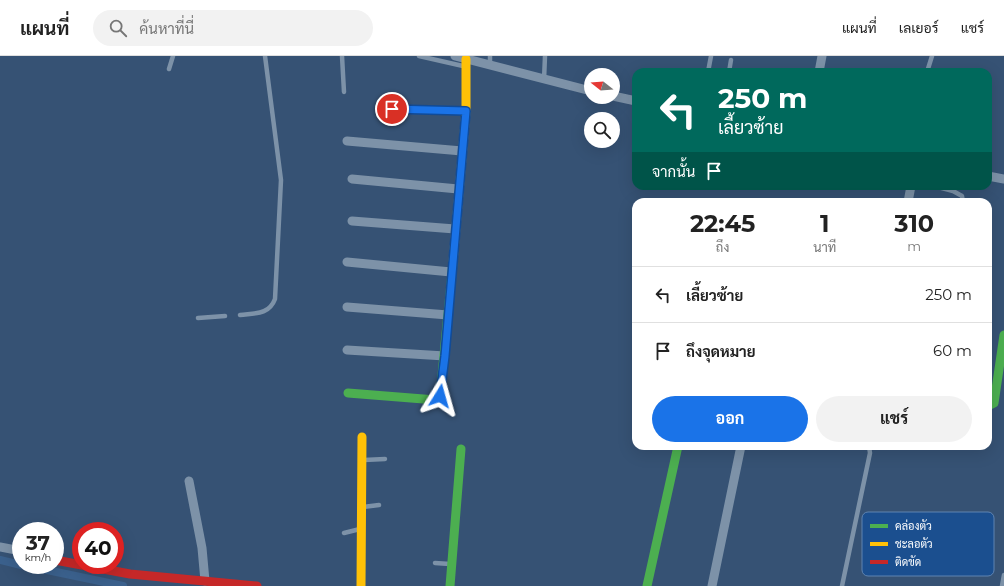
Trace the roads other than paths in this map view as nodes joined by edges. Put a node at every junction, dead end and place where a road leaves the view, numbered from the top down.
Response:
1 (173, 56) edge
2 (265, 56) edge
3 (342, 56) edge
4 (419, 56) edge
5 (454, 56) edge
6 (545, 56) edge
7 (711, 56) edge
8 (822, 56) edge
9 (932, 56) edge
10 (731, 60) dead end
11 (490, 61) edge
12 (467, 62) junction
13 (709, 68) edge
14 (729, 68) edge
15 (820, 68) edge
16 (928, 68) edge
17 (169, 69) dead end
18 (544, 80) junction
19 (584, 89) edge
20 (344, 92) dead end
21 (620, 98) edge
22 (632, 100) edge
23 (392, 109) dead end
24 (466, 111) junction
25 (347, 141) dead end
26 (462, 151) junction
27 (992, 176) edge
28 (1004, 178) edge
29 (352, 180) dead end
30 (458, 189) junction
31 (956, 190) edge
32 (962, 198) edge
33 (352, 221) dead end
34 (455, 229) junction
35 (347, 262) dead end
36 (451, 272) junction
37 (346, 307) dead end
38 (240, 315) dead end
39 (448, 315) junction
40 (225, 316) dead end
41 (198, 318) dead end
42 (1004, 335) edge
43 (347, 350) dead end
44 (445, 356) junction
45 (348, 392) dead end
46 (992, 404) edge
47 (362, 438) dead end
48 (461, 449) dead end
49 (677, 450) edge
50 (740, 450) edge
51 (870, 450) edge
52 (385, 459) dead end
53 (362, 460) junction
54 (189, 481) dead end
55 (379, 505) dead end
56 (362, 507) junction
57 (361, 528) junction
58 (344, 533) dead end
59 (0, 546) edge
60 (12, 549) edge
61 (64, 562) edge
62 (435, 563) dead end
63 (452, 564) junction
64 (1004, 575) edge
65 (205, 581) junction
66 (257, 586) edge
67 (361, 586) edge
68 (450, 586) edge
69 (647, 586) edge
70 (712, 586) edge
71 (842, 586) edge
72 (1002, 586) edge

1 - 17 lane
2 - 38 lane
3 - 20 lane
4 - 12 lane
5 - 12 street
6 - 18 lane
7 - 13 lane
8 - 15 street
9 - 16 lane
10 - 14 lane
11 - 12 street
11 - 18 street
12 - 24 street
18 - 19 street
21 - 22 street
23 - 24 lane
24 - 26 street
25 - 26 street
26 - 30 street
27 - 28 street
29 - 30 street
30 - 34 street
31 - 32 lane
33 - 34 street
34 - 36 street
35 - 36 street
36 - 39 street
37 - 39 street
39 - 44 street
40 - 41 lane
42 - 46 street
43 - 44 street
44 - 45 street
47 - 53 street
48 - 63 street
49 - 69 street
50 - 70 street
51 - 71 lane
52 - 53 lane
53 - 56 street
54 - 65 street
55 - 56 lane
56 - 57 street
57 - 58 lane
57 - 67 street
59 - 60 street
61 - 65 street
62 - 63 lane
63 - 68 street
64 - 72 lane
65 - 66 street

